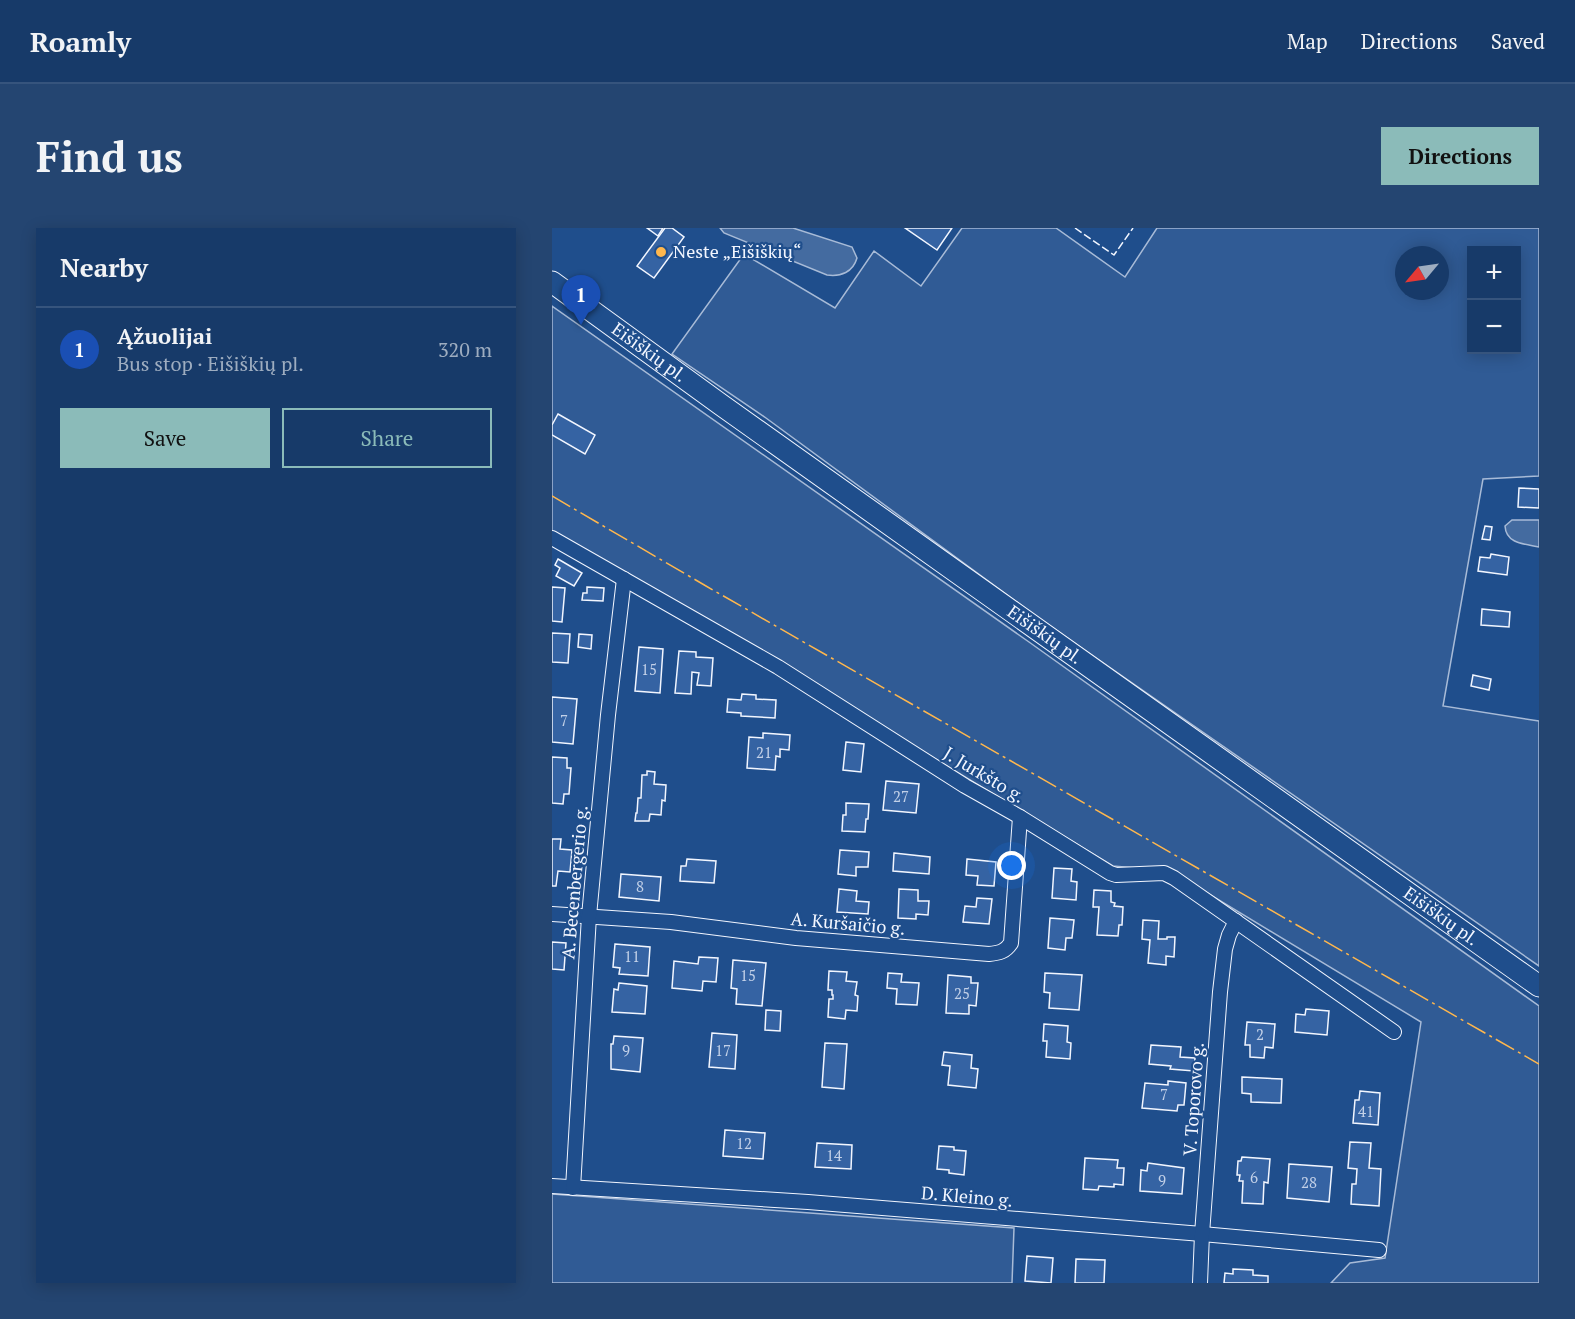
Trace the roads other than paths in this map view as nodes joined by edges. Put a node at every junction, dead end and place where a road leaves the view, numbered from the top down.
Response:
1 (552, 282) edge
2 (552, 538) edge
3 (624, 579) junction
4 (1020, 817) junction
5 (552, 914) edge
6 (589, 916) junction
7 (1236, 921) junction
8 (1539, 986) edge
9 (1394, 1032) dead end
10 (552, 1186) edge
11 (573, 1188) junction
12 (1202, 1234) junction
13 (1379, 1250) dead end
14 (1200, 1283) edge

1 - 8 main road, Eišiškių pl.
2 - 3 street, J. Jurkšto g.
3 - 4 street, J. Jurkšto g.
3 - 6 street, A. Becenbergerio g.
4 - 6 street, A. Kuršaičio g.
4 - 7 street, J. Jurkšto g.
5 - 6 street, A. Kuršaičio g.
6 - 11 street, A. Becenbergerio g.
7 - 9 street, J. Jurkšto g.
7 - 12 street, V. Toporovo g.
10 - 11 street, D. Kleino g.
11 - 12 street, D. Kleino g.
12 - 13 street, D. Kleino g.
12 - 14 street, V. Toporovo g.

